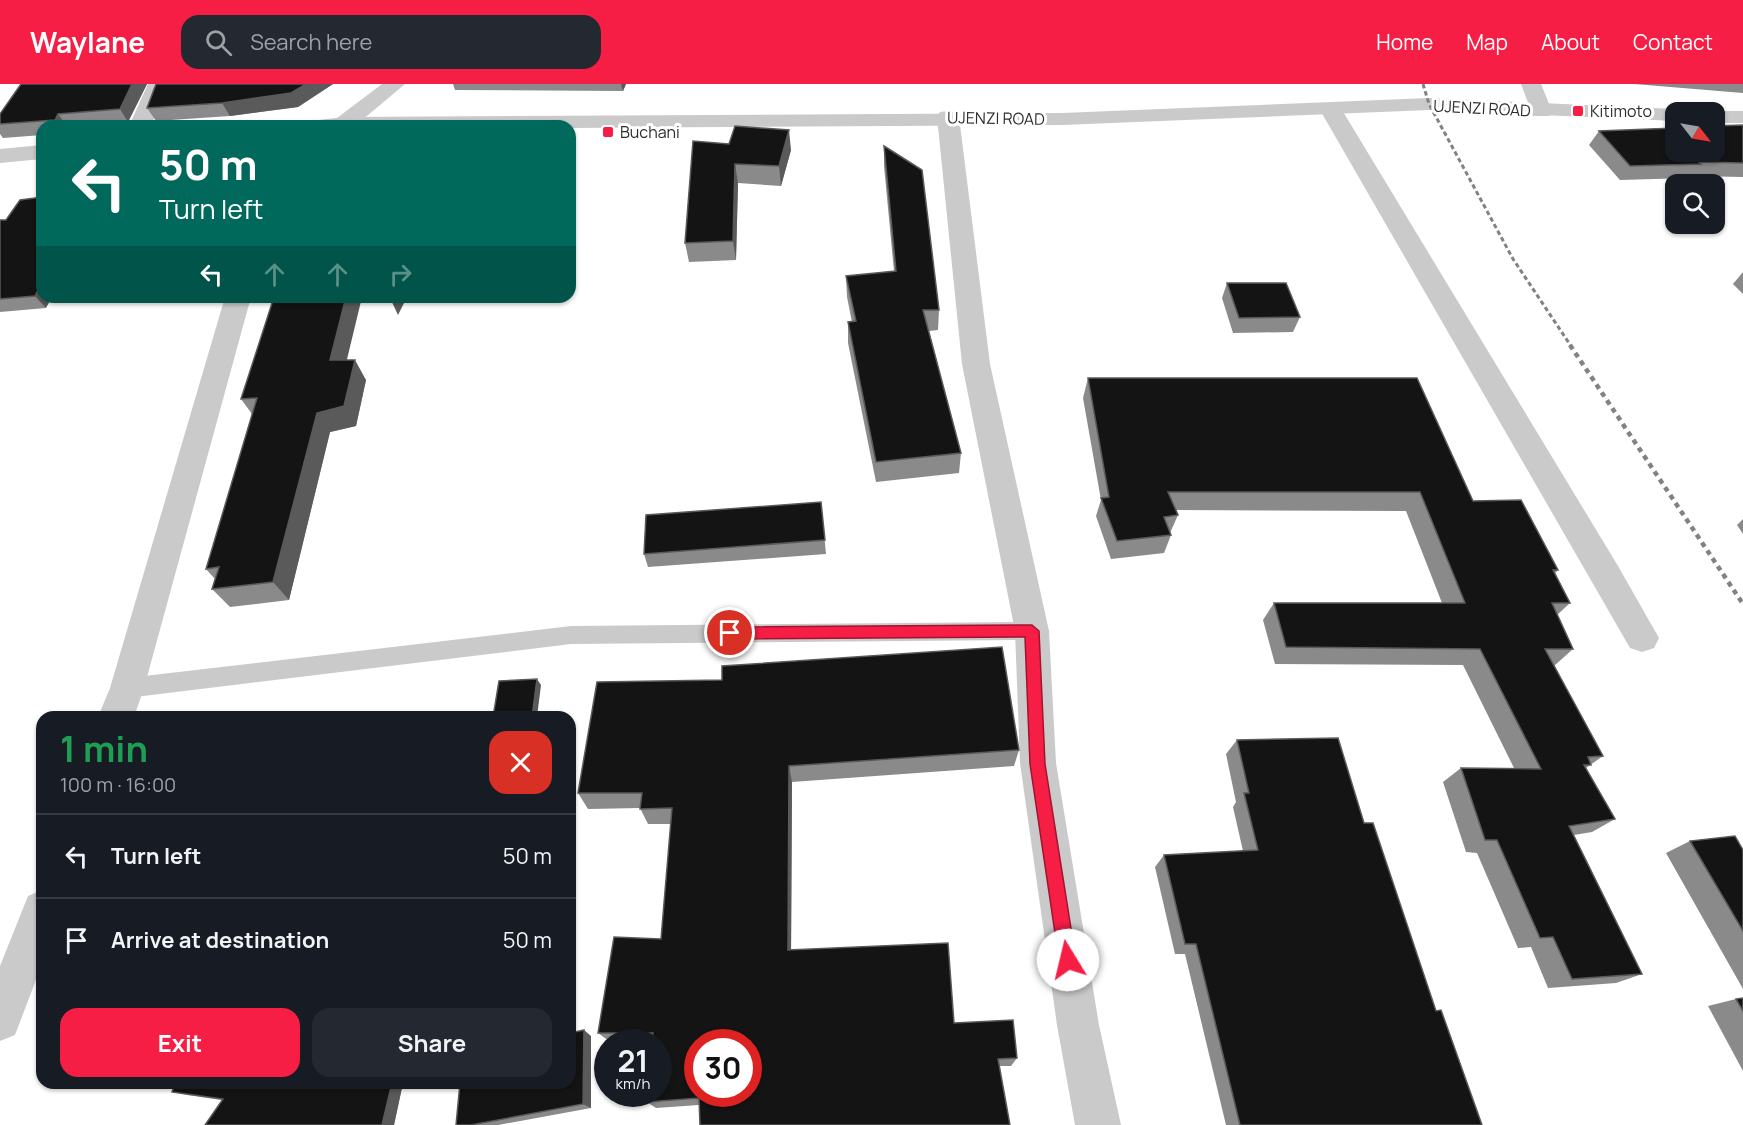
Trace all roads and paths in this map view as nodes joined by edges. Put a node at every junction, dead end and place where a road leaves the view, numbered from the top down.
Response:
1 (158, 84) edge
2 (395, 84) edge
3 (1531, 84) edge
4 (1331, 110) junction
5 (1541, 111) junction
6 (1665, 115) edge
7 (948, 117) junction
8 (1725, 117) edge
9 (1743, 117) edge
10 (143, 120) edge
11 (349, 120) edge
12 (576, 121) edge
13 (36, 153) edge
14 (0, 156) edge
15 (236, 303) edge
16 (1032, 631) junction
17 (1642, 638) dead end
18 (127, 688) junction
19 (118, 711) edge
20 (36, 926) edge
21 (0, 1020) edge
22 (1098, 1125) edge

1 - 10 street
2 - 11 street
3 - 5 street
4 - 5 street, UJENZI ROAD
4 - 7 street, UJENZI ROAD
4 - 17 street
5 - 6 street, UJENZI ROAD
7 - 12 street, UJENZI ROAD
7 - 16 street
8 - 9 street
13 - 14 street
15 - 18 street
16 - 18 lane
16 - 22 street
18 - 19 street
20 - 21 street

